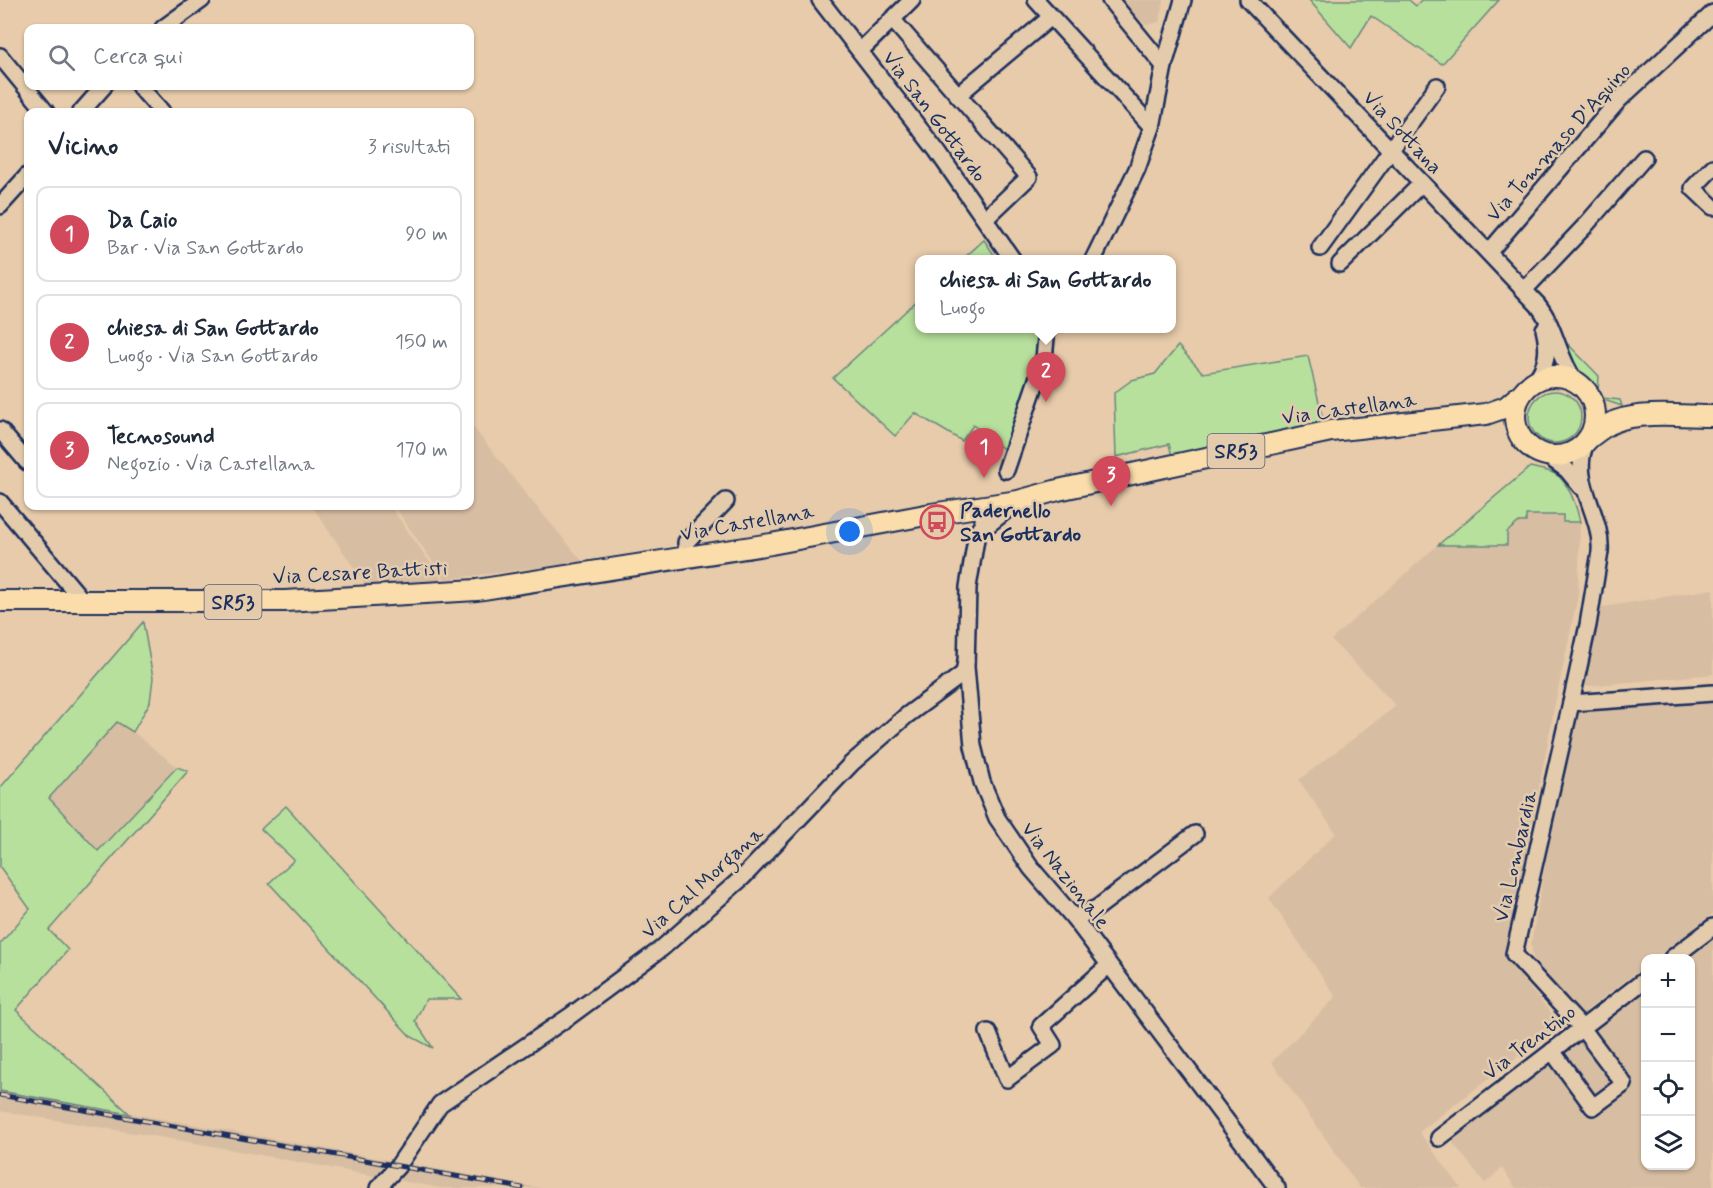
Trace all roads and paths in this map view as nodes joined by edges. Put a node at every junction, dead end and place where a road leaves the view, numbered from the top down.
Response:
1 (202, 0) edge
2 (820, 0) edge
3 (912, 0) edge
4 (1036, 0) edge
5 (1110, 0) edge
6 (1183, 0) edge
7 (1256, 3) edge
8 (1713, 13) edge
9 (1051, 16) junction
10 (892, 19) junction
11 (169, 24) edge
12 (860, 51) junction
13 (0, 56) edge
14 (1164, 66) junction
15 (24, 85) edge
16 (1437, 86) dead end
17 (28, 90) edge
18 (100, 90) edge
19 (143, 90) edge
20 (958, 95) junction
21 (43, 108) edge
22 (85, 108) edge
23 (158, 108) edge
24 (1152, 127) junction
25 (1390, 150) junction
26 (1644, 158) dead end
27 (1713, 167) edge
28 (24, 179) edge
29 (1422, 183) junction
30 (0, 206) edge
31 (1713, 207) edge
32 (985, 219) junction
33 (1320, 248) dead end
34 (1489, 252) junction
35 (1010, 255) edge
36 (1095, 255) edge
37 (1340, 264) dead end
38 (1526, 292) junction
39 (1047, 333) edge
40 (1581, 387) junction
41 (1528, 388) junction
42 (1647, 416) junction
43 (1713, 416) edge
44 (1456, 418) junction
45 (0, 430) edge
46 (1520, 437) junction
47 (1587, 441) junction
48 (1546, 456) junction
49 (24, 458) edge
50 (1006, 470) dead end
51 (1587, 496) junction
52 (726, 501) dead end
53 (1018, 501) junction
54 (0, 502) edge
55 (980, 507) junction
56 (977, 533) junction
57 (687, 557) junction
58 (506, 586) joint
59 (0, 601) edge
60 (83, 601) junction
61 (966, 661) junction
62 (1713, 693) edge
63 (1571, 703) junction
64 (1195, 834) dead end
65 (1074, 918) junction
66 (1713, 927) edge
67 (1677, 954) edge
68 (1109, 965) junction
69 (1641, 983) edge
70 (1582, 1028) junction
71 (988, 1032) dead end
72 (1552, 1051) junction
73 (1439, 1138) dead end
74 (378, 1188) edge
75 (1277, 1188) edge

1 - 11 street
2 - 12 street, Via San Gottardo
3 - 10 street
4 - 9 street
5 - 14 street
6 - 14 street
7 - 25 street, Via Sottana
8 - 34 street, Via Tommaso D'Aquino
9 - 20 street
9 - 24 street
10 - 12 street
10 - 20 street
12 - 32 street, Via San Gottardo
13 - 15 street
14 - 24 street
16 - 25 street
17 - 21 street
18 - 22 street
19 - 23 street
20 - 32 street
24 - 36 street
25 - 29 street, Via Sottana
25 - 33 street
26 - 38 street
27 - 31 street
28 - 30 street
29 - 34 street, Via Sottana
29 - 37 street
32 - 35 street, Via San Gottardo
34 - 38 street, Via Sottana
38 - 40 street, Via Sottana
38 - 41 street, Via Sottana
39 - 50 street
40 - 41 main road, SR53
40 - 42 main road, SR53
40 - 47 main road
41 - 44 main road, Via Castellana / SR53
41 - 46 main road
42 - 43 main road, SR53
42 - 47 main road, SR53
44 - 46 main road, Via Castellana / SR53
44 - 53 main road, Via Castellana / SR53
45 - 49 street
46 - 48 main road, SR53
47 - 48 main road, SR53
47 - 51 street, Via Lombardia
48 - 51 street, Via Lombardia
51 - 63 street, Via Lombardia
52 - 57 street
53 - 55 main road, Via Castellana / SR53
53 - 56 street
54 - 60 street
55 - 56 street, Via Nazionale
55 - 57 main road, Via Castellana / SR53
56 - 61 street, Via Nazionale
57 - 58 main road, Via Castellana / SR53
58 - 60 main road, Via Cesare Battisti / SR53
59 - 60 main road, Via Cesare Battisti / SR53
61 - 65 street, Via Nazionale
61 - 74 street, Via Cal Morgana
62 - 63 street
63 - 70 street, Via Lombardia
64 - 65 street
65 - 68 street, Via Nazionale
66 - 67 street
68 - 71 street
68 - 75 street, Via Nazionale
69 - 70 street, Via Trentino
70 - 72 street, Via Trentino
70 - 72 street, Via Lombardia
72 - 73 street, Via Trentino

